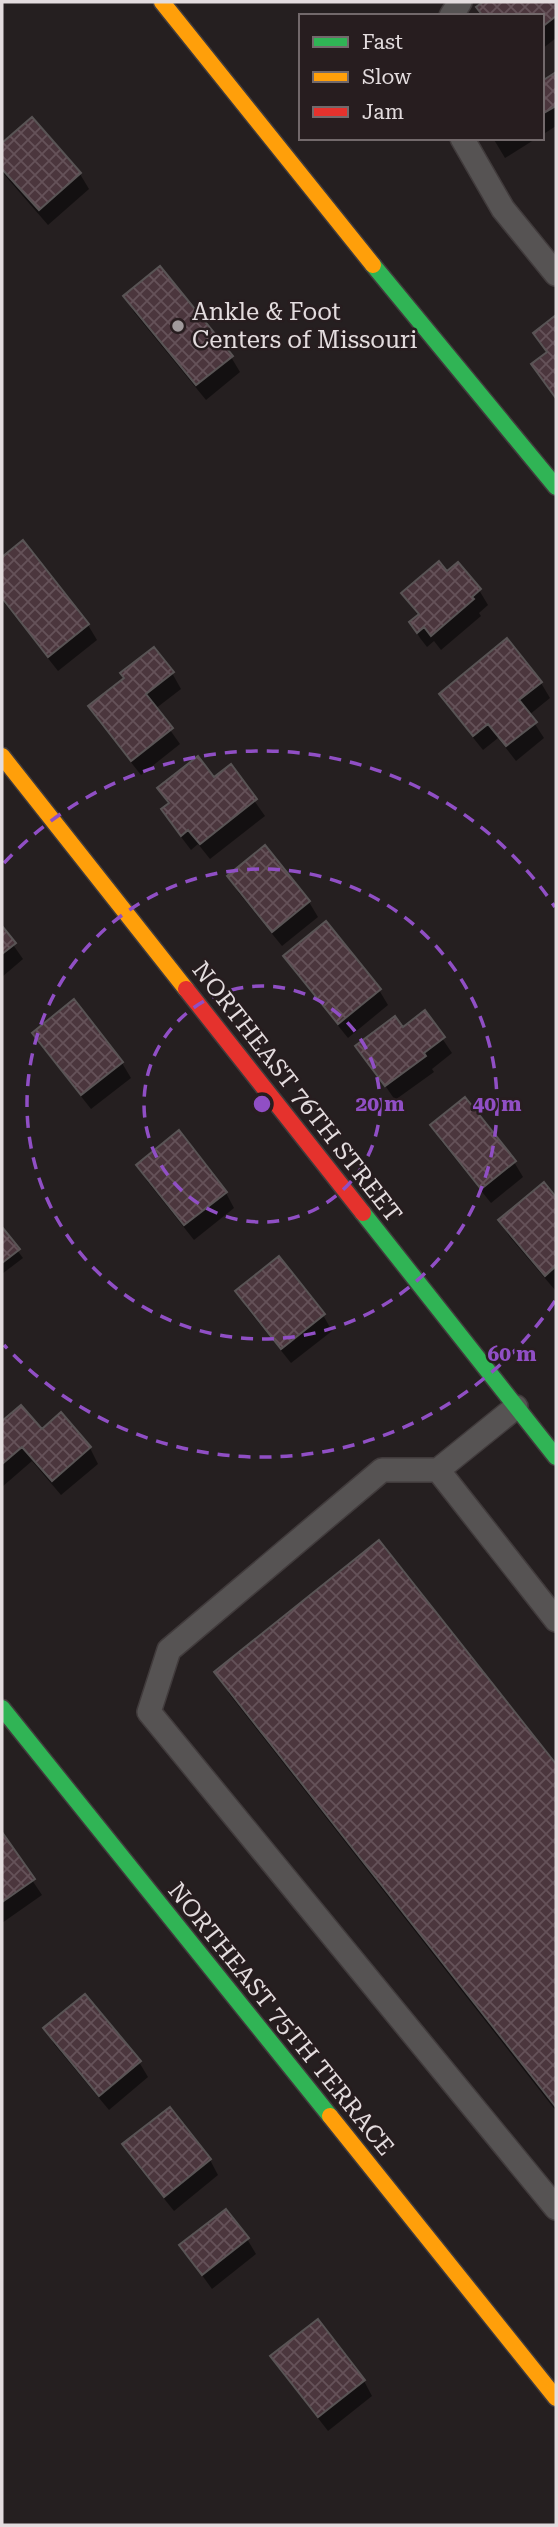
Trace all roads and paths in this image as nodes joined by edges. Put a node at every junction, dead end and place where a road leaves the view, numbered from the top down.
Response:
1 (162, 2) edge
2 (463, 140) edge
3 (556, 274) edge
4 (556, 487) edge
5 (2, 756) edge
6 (516, 1406) junction
7 (556, 1457) edge
8 (438, 1470) junction
9 (556, 1620) edge
10 (2, 1708) edge
11 (556, 2208) edge
12 (556, 2398) edge

1 - 4 street
2 - 3 lane
5 - 6 street, NORTHEAST 76TH STREET
6 - 7 street, NORTHEAST 76TH STREET
6 - 8 lane
8 - 9 lane
8 - 11 lane
10 - 12 street, NORTHEAST 75TH TERRACE

